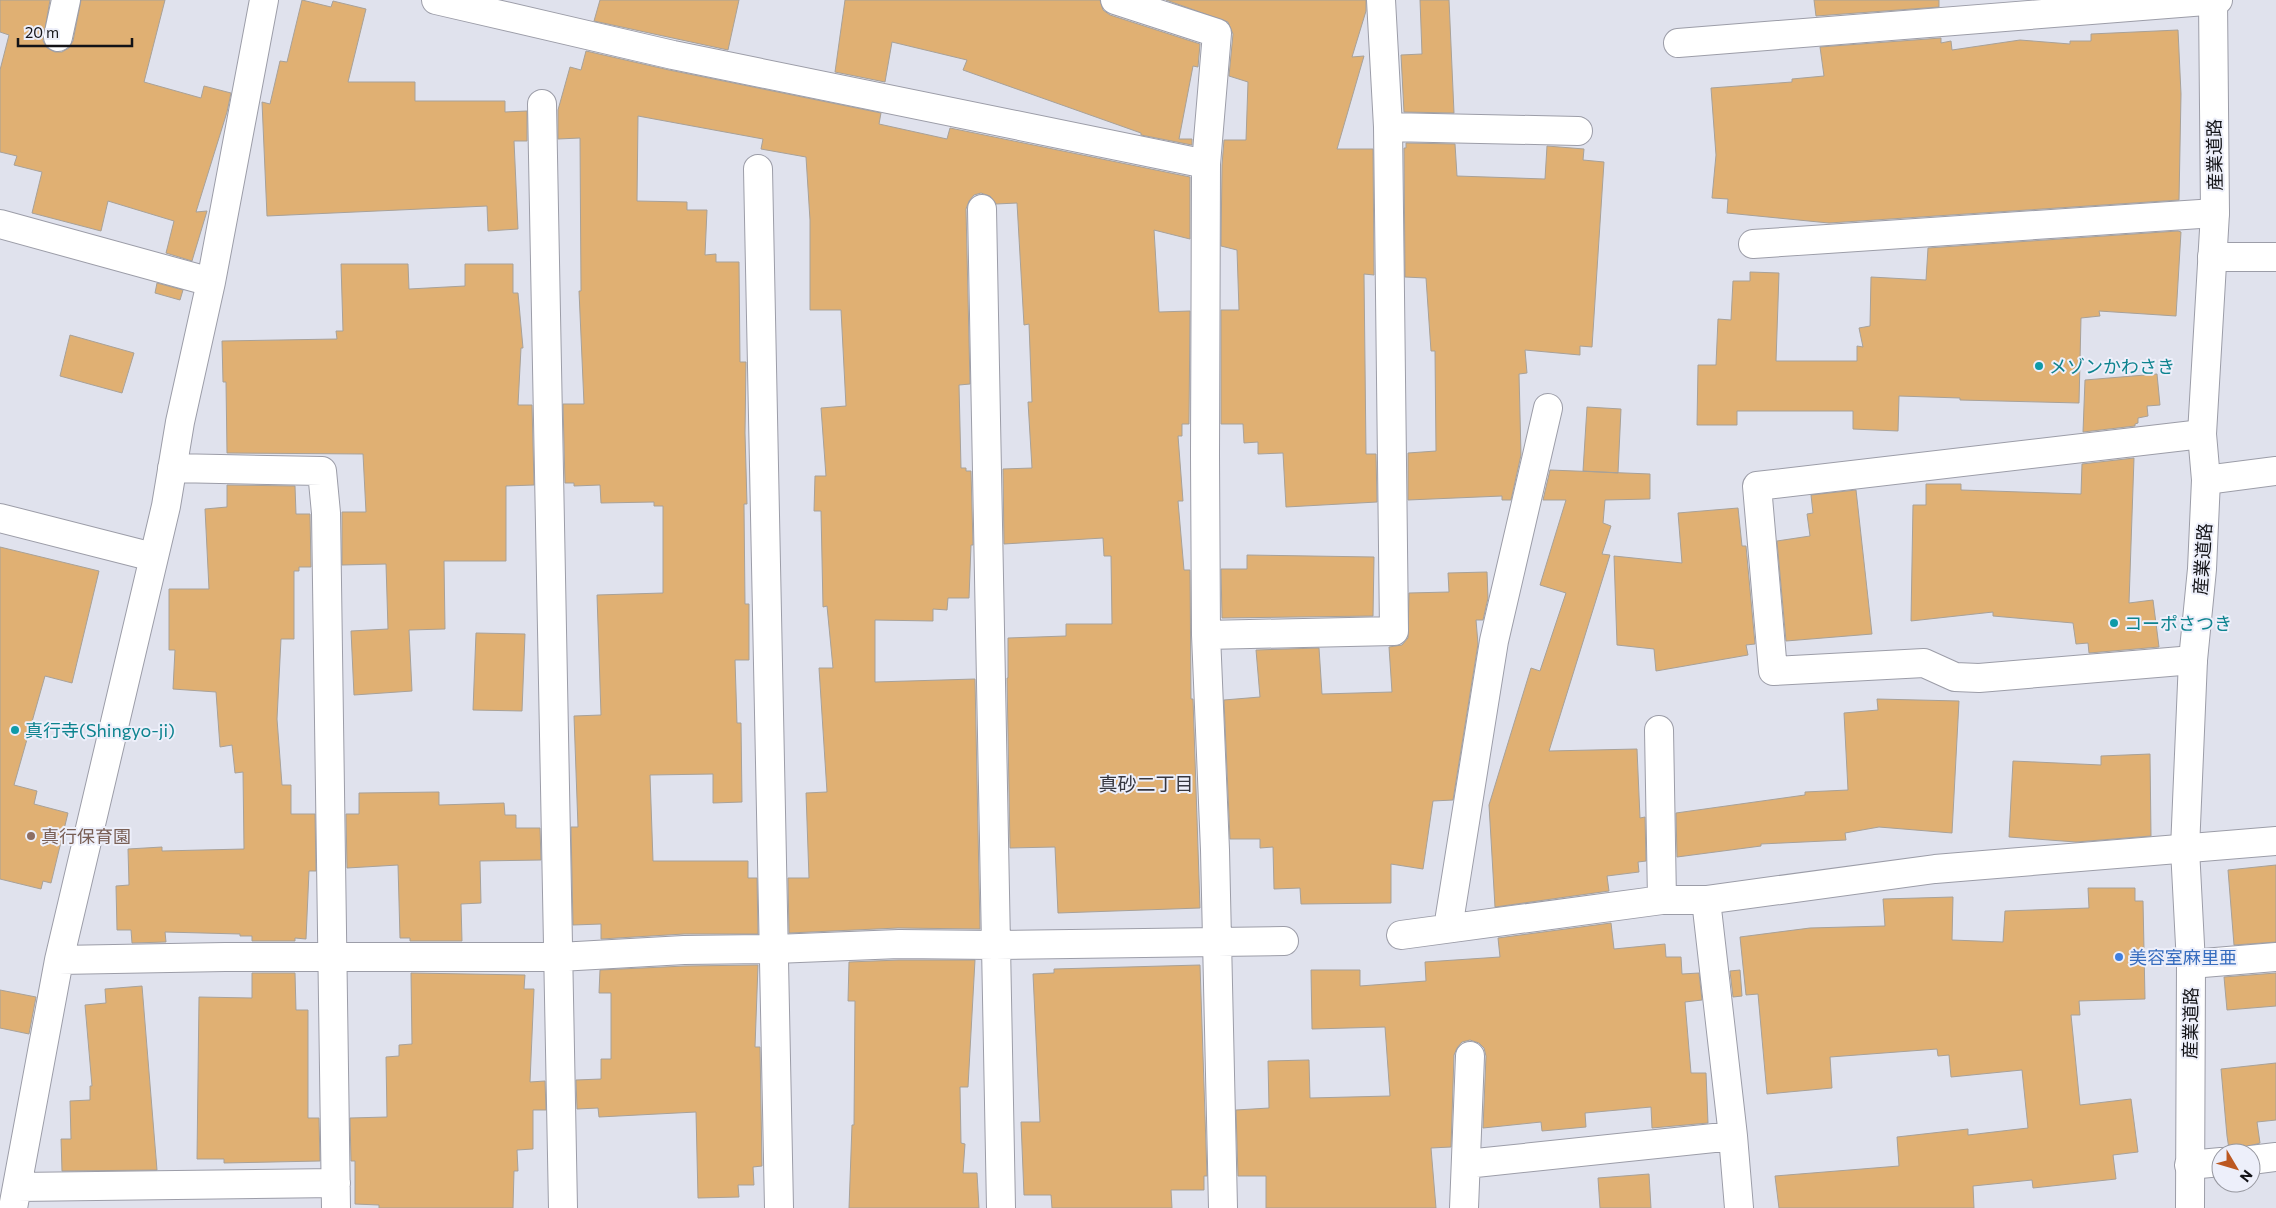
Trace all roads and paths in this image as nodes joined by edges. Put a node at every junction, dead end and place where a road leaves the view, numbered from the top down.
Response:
1 (66, 0) edge
2 (264, 0) edge
3 (436, 0) edge
4 (1115, 0) edge
5 (1381, 0) edge
6 (2214, 0) edge
7 (1989, 9) edge
8 (58, 37) dead end
9 (1678, 43) dead end
10 (542, 104) dead end
11 (1388, 127) junction
12 (1578, 131) dead end
13 (1206, 164) junction
14 (758, 168) dead end
15 (982, 209) dead end
16 (2215, 213) junction
17 (0, 224) edge
18 (1753, 244) dead end
19 (2212, 256) junction
20 (2276, 258) edge
21 (211, 282) junction
22 (1548, 408) dead end
23 (2202, 434) junction
24 (172, 468) junction
25 (2276, 471) edge
26 (2206, 480) junction
27 (0, 518) edge
28 (154, 557) junction
29 (1206, 635) junction
30 (2193, 660) junction
31 (1659, 730) dead end
32 (2276, 841) edge
33 (2185, 849) junction
34 (1662, 900) junction
35 (1706, 900) junction
36 (1448, 928) junction
37 (1400, 935) dead end
38 (1284, 941) dead end
39 (1217, 942) junction
40 (995, 945) junction
41 (775, 950) junction
42 (559, 957) junction
43 (2276, 957) edge
44 (333, 958) junction
45 (59, 960) junction
46 (2191, 964) junction
47 (1470, 1056) dead end
48 (1733, 1136) junction
49 (2276, 1157) edge
50 (2261, 1159) edge
51 (2211, 1163) edge
52 (1466, 1164) junction
53 (2189, 1165) junction
54 (336, 1195) edge
55 (15, 1198) edge
56 (563, 1208) edge
57 (778, 1208) edge
58 (1001, 1208) edge
59 (1223, 1208) edge
60 (1464, 1208) edge
61 (1739, 1208) edge
62 (2190, 1208) edge

1 - 8 street
2 - 21 street
3 - 13 street
4 - 13 street
5 - 11 street
6 - 7 street
6 - 16 street, 産業道路
7 - 9 street
10 - 42 street
11 - 12 street
11 - 29 street
13 - 29 street
14 - 41 street
15 - 40 street
16 - 18 street
16 - 19 street, 産業道路
17 - 21 street
19 - 20 street
19 - 23 street, 産業道路
21 - 24 street
22 - 36 street
23 - 26 street, 産業道路
23 - 30 street
24 - 28 street
24 - 44 street
25 - 26 street
26 - 30 street, 産業道路
27 - 28 street
28 - 45 street
29 - 39 street
30 - 33 street, 産業道路
31 - 34 street
32 - 33 street
33 - 35 street
33 - 46 street, 産業道路
34 - 35 street
34 - 36 street
35 - 48 street
36 - 37 street
38 - 39 street
39 - 40 street
39 - 59 street
40 - 41 street
40 - 58 street
41 - 42 street
41 - 57 street
42 - 44 street
42 - 56 street
43 - 46 street
44 - 45 street
44 - 54 street
45 - 55 street
46 - 53 street, 産業道路
47 - 52 street
48 - 52 street
48 - 61 street
49 - 50 street
51 - 53 street
52 - 60 street
53 - 62 street, 産業道路
54 - 55 street

